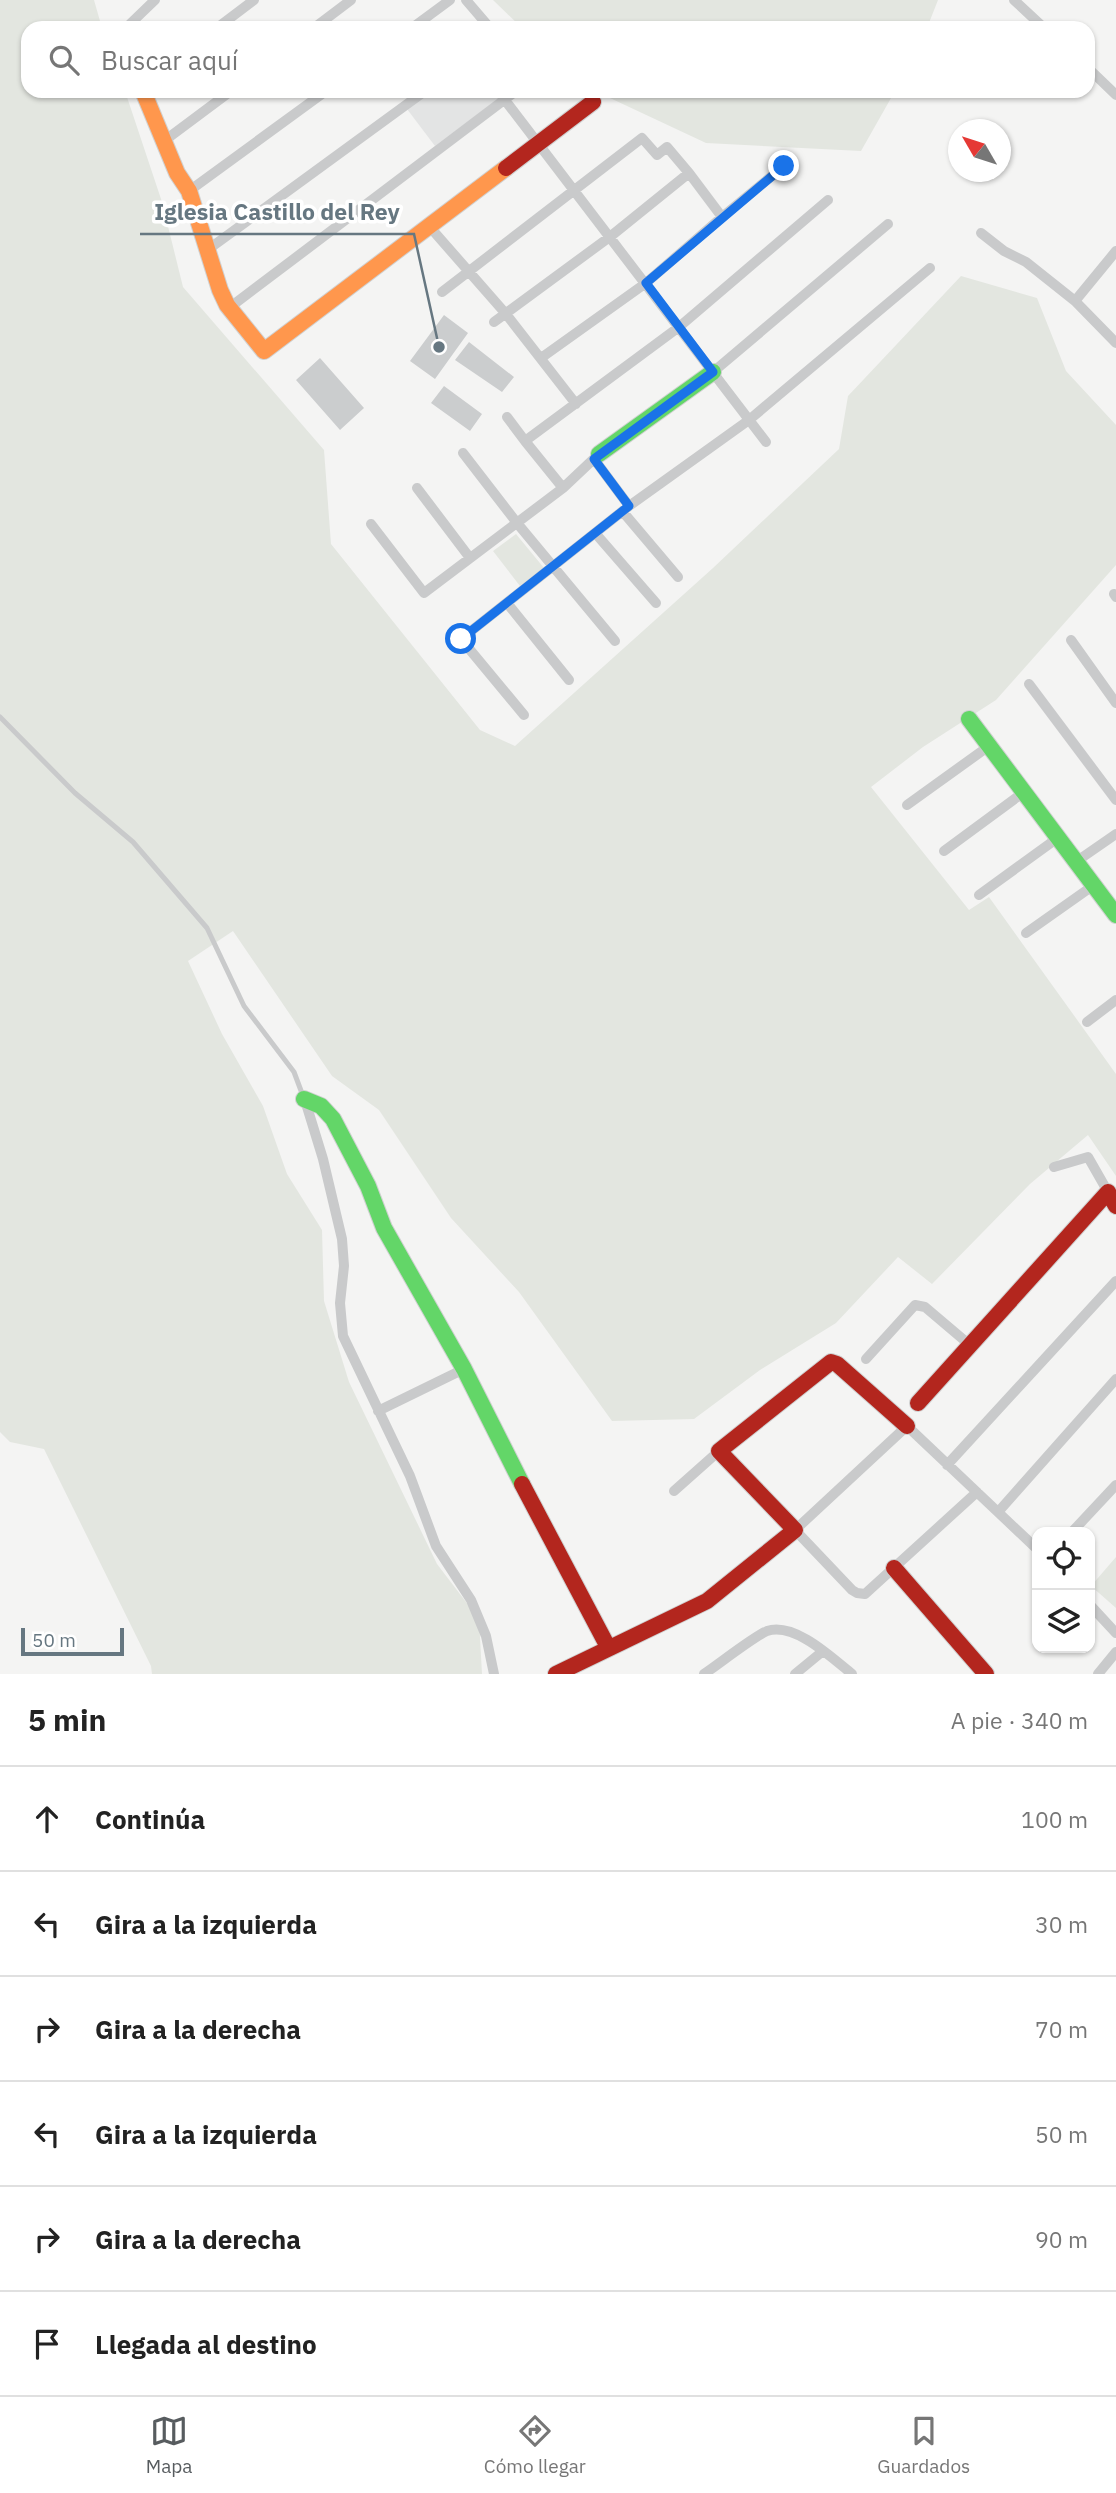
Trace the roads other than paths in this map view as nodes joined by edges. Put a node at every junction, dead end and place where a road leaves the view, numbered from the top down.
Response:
1 (155, 0) edge
2 (254, 0) edge
3 (351, 0) edge
4 (450, 0) edge
5 (466, 0) edge
6 (1014, 0) edge
7 (133, 21) edge
8 (226, 21) edge
9 (323, 21) edge
10 (422, 21) edge
11 (484, 21) edge
12 (1036, 21) edge
13 (1095, 75) edge
14 (1116, 95) edge
15 (146, 98) edge
16 (221, 98) edge
17 (316, 98) edge
18 (415, 98) edge
19 (497, 98) edge
20 (503, 98) edge
21 (593, 102) dead end
22 (164, 141) junction
23 (539, 143) junction
24 (784, 166) dead end
25 (689, 173) junction
26 (576, 190) junction
27 (188, 191) junction
28 (828, 200) dead end
29 (722, 218) junction
30 (888, 223) dead end
31 (429, 226) junction
32 (981, 233) dead end
33 (611, 236) junction
34 (206, 251) junction
35 (1116, 251) edge
36 (930, 268) dead end
37 (469, 271) junction
38 (646, 283) junction
39 (442, 292) dead end
40 (1075, 301) junction
41 (229, 308) junction
42 (506, 314) junction
43 (494, 323) dead end
44 (679, 327) junction
45 (1116, 343) edge
46 (541, 358) junction
47 (713, 372) junction
48 (576, 404) junction
49 (507, 417) dead end
50 (750, 420) junction
51 (525, 441) junction
52 (766, 442) dead end
53 (463, 453) dead end
54 (597, 457) junction
55 (418, 488) dead end
56 (562, 488) junction
57 (626, 509) junction
58 (517, 523) junction
59 (371, 524) dead end
60 (596, 534) junction
61 (470, 558) junction
62 (554, 567) junction
63 (678, 577) dead end
64 (508, 603) junction
65 (656, 603) dead end
66 (1071, 640) dead end
67 (615, 641) dead end
68 (569, 680) dead end
69 (1029, 684) dead end
70 (1116, 703) edge
71 (524, 715) dead end
72 (0, 717) edge
73 (969, 719) dead end
74 (989, 746) junction
75 (1024, 792) junction
76 (1116, 800) edge
77 (908, 805) dead end
78 (1116, 834) edge
79 (1059, 837) junction
80 (944, 851) dead end
81 (1077, 861) junction
82 (1094, 885) junction
83 (979, 895) dead end
84 (1116, 915) edge
85 (1026, 933) dead end
86 (1116, 1000) edge
87 (1087, 1022) dead end
88 (304, 1097) junction
89 (1054, 1167) dead end
90 (1112, 1199) edge
91 (1116, 1281) edge
92 (971, 1346) junction
93 (866, 1359) dead end
94 (464, 1369) junction
95 (1116, 1379) edge
96 (918, 1403) dead end
97 (378, 1411) junction
98 (907, 1426) junction
99 (719, 1451) junction
100 (947, 1465) junction
101 (1116, 1485) edge
102 (674, 1492) dead end
103 (977, 1492) junction
104 (999, 1511) junction
105 (1077, 1527) edge
106 (795, 1531) junction
107 (1032, 1544) edge
108 (894, 1568) junction
109 (1095, 1610) edge
110 (1116, 1633) edge
111 (608, 1647) junction
112 (823, 1651) junction
113 (1116, 1652) edge
114 (494, 1674) edge
115 (556, 1674) edge
116 (704, 1674) edge
117 (795, 1674) edge
118 (852, 1674) edge
119 (986, 1674) edge
120 (1098, 1674) edge

1 - 7 street
2 - 8 street
3 - 9 street
4 - 10 street
5 - 11 street
6 - 12 street
13 - 14 street
15 - 22 street
16 - 22 street
17 - 27 street
18 - 34 street
19 - 41 street
20 - 23 street
21 - 23 street
22 - 27 street
23 - 26 street
23 - 31 street
24 - 29 street
25 - 26 street
25 - 29 street
25 - 33 street
26 - 33 street
26 - 37 street
27 - 34 street
28 - 44 street
29 - 38 street
30 - 47 street
31 - 37 street
31 - 41 street
32 - 40 street
33 - 38 street
33 - 42 street
34 - 41 street
35 - 40 street
36 - 50 street
37 - 39 street
37 - 42 street
38 - 44 street
38 - 46 street
40 - 45 street
42 - 43 street
42 - 46 street
44 - 47 street
44 - 48 street
46 - 48 street
47 - 50 street
47 - 54 street
48 - 51 street
49 - 51 street
50 - 52 street
50 - 57 street
51 - 56 street
53 - 58 street
54 - 56 street
54 - 57 street
55 - 61 street
56 - 58 street
57 - 60 street
57 - 63 street
58 - 61 street
58 - 62 street
59 - 61 street
60 - 62 street
60 - 65 street
62 - 64 street
62 - 67 street
64 - 68 street
64 - 71 street
66 - 70 street
69 - 76 street
72 - 88 lane
73 - 74 street
74 - 75 street
74 - 77 street
75 - 79 street
75 - 80 street
78 - 81 street
79 - 81 street
79 - 83 street
81 - 82 street
82 - 84 street
82 - 85 street
86 - 87 street
88 - 94 street
88 - 97 street
89 - 90 street
90 - 92 street
91 - 100 street
92 - 93 street
92 - 96 street
94 - 97 street
94 - 111 street
95 - 104 street
97 - 114 street
98 - 99 street
98 - 100 street
98 - 106 street
99 - 102 street
99 - 106 street
100 - 103 street
101 - 105 street
103 - 104 street
103 - 108 street
104 - 107 street
106 - 108 street
106 - 111 street
108 - 119 street
109 - 110 street
111 - 115 street
112 - 116 street
112 - 117 street
112 - 118 street
113 - 120 street

